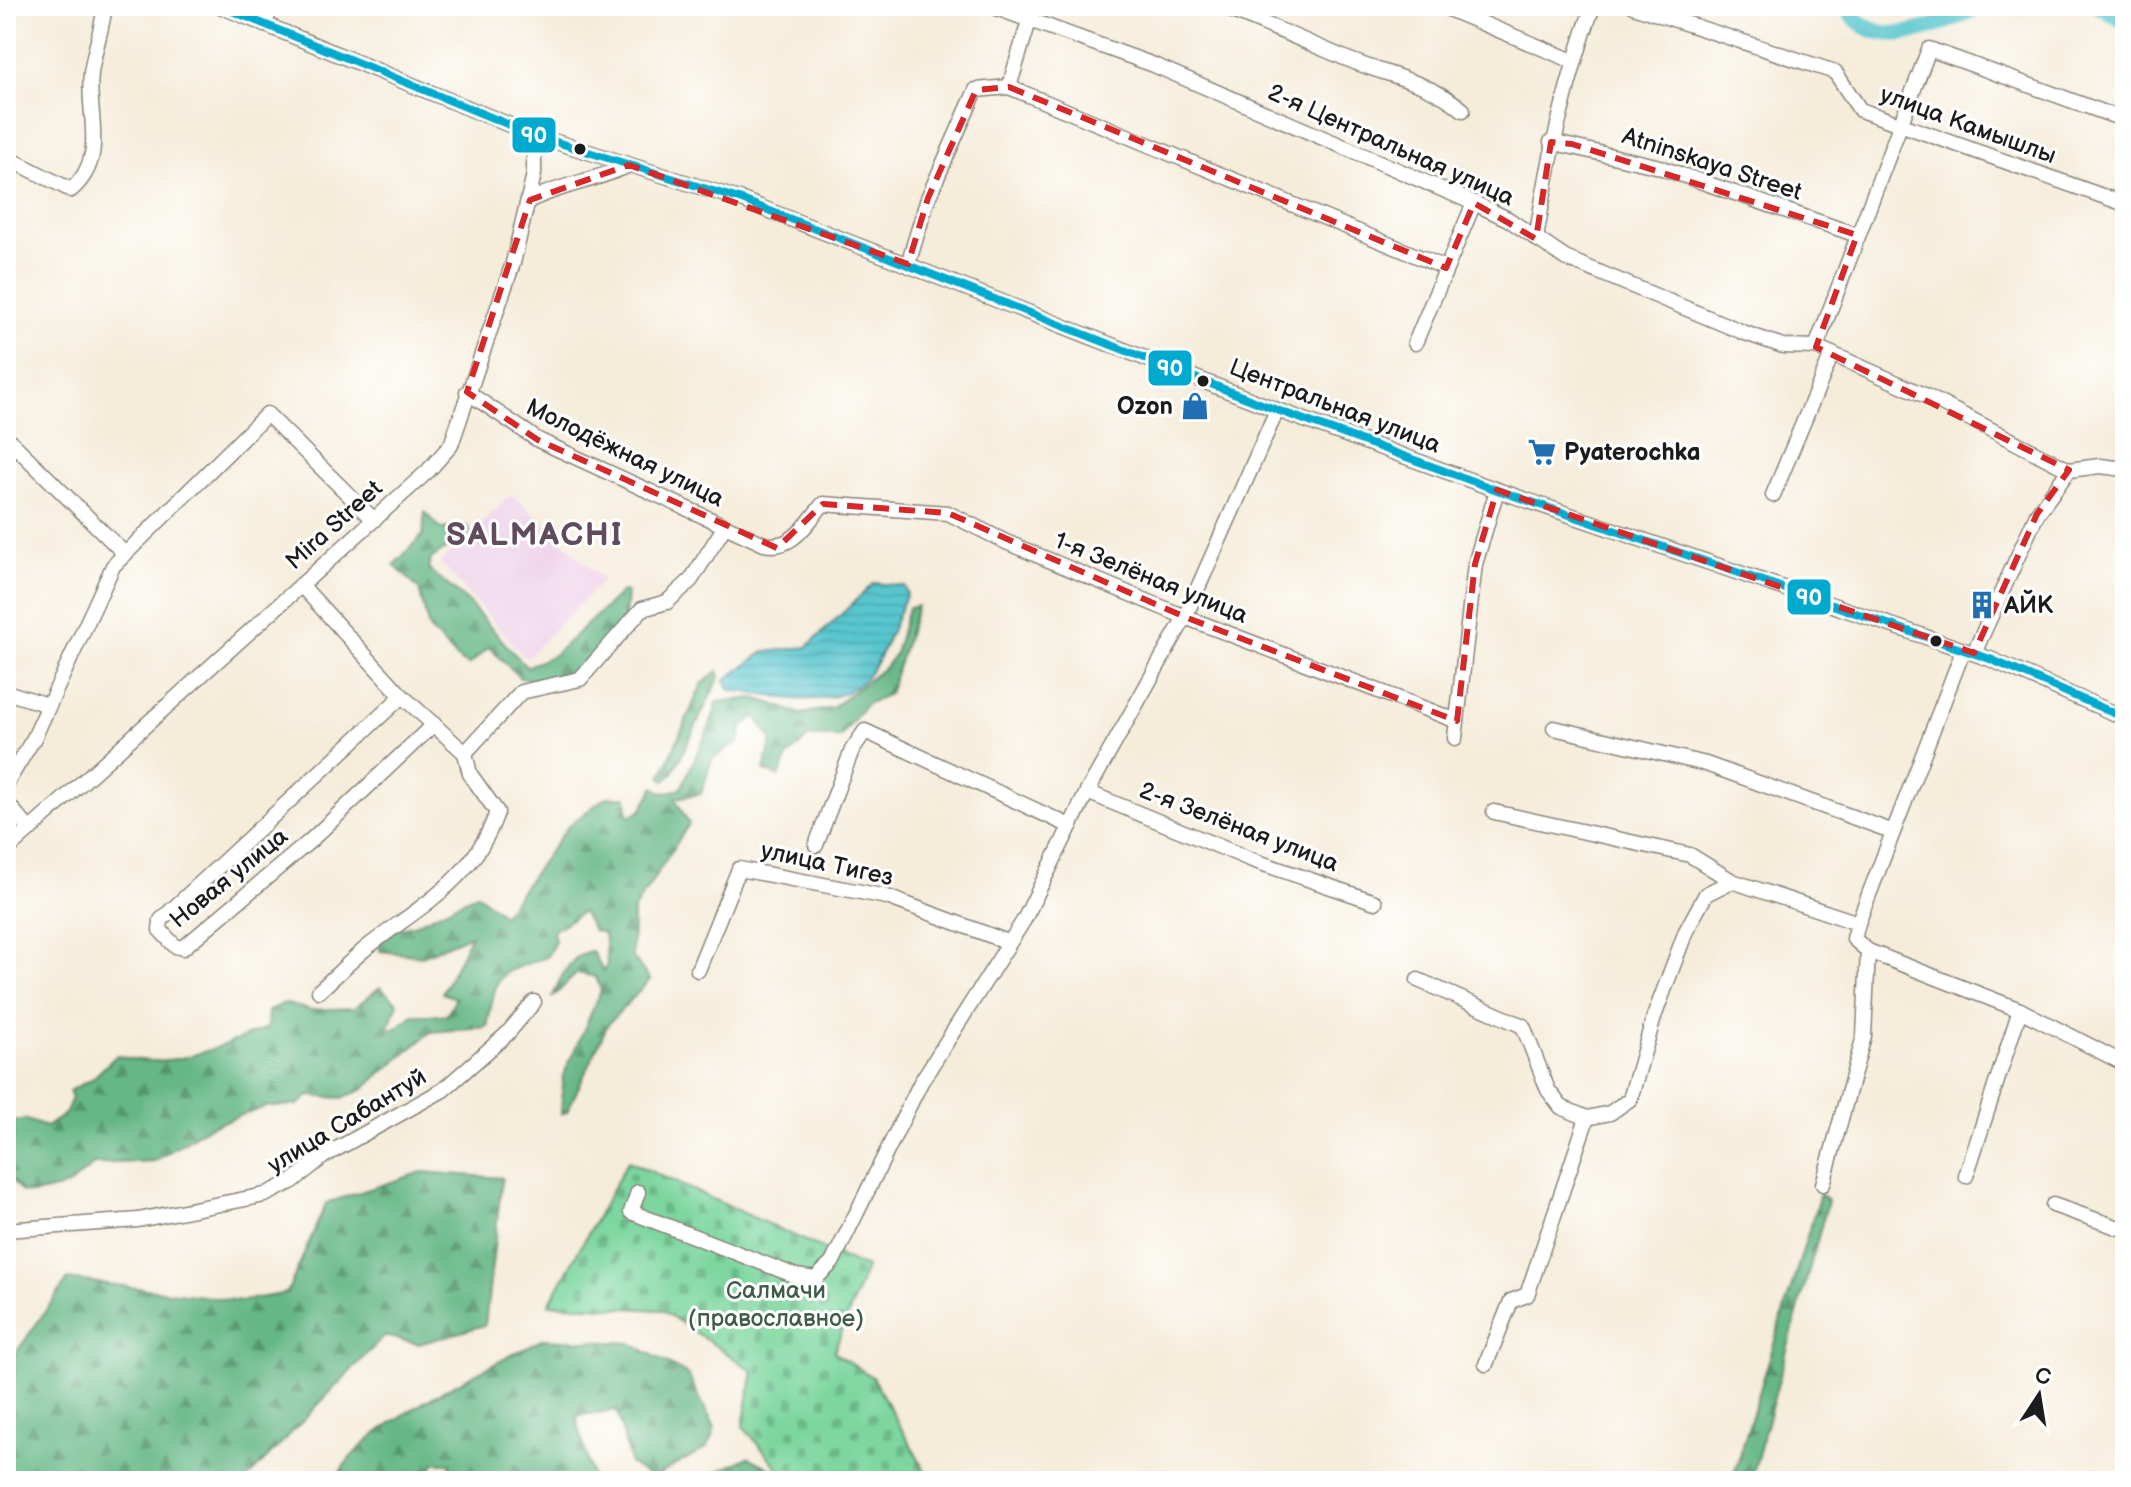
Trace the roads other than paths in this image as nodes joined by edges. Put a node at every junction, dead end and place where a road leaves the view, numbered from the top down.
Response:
1 (105, 6) edge
2 (220, 6) edge
3 (272, 6) edge
4 (1221, 6) edge
5 (1441, 6) edge
6 (1593, 6) edge
7 (1633, 6) edge
8 (1000, 7) edge
9 (1030, 18) junction
10 (264, 25) junction
11 (1573, 61) junction
12 (1009, 87) junction
13 (1463, 110) dead end
14 (2125, 120) edge
15 (1901, 125) junction
16 (534, 135) junction
17 (1551, 142) junction
18 (6, 157) edge
19 (629, 165) junction
20 (530, 200) junction
21 (1474, 203) junction
22 (2125, 204) edge
23 (1857, 235) junction
24 (1536, 239) junction
25 (908, 264) junction
26 (1446, 268) junction
27 (1415, 343) dead end
28 (1816, 347) junction
29 (1832, 354) junction
30 (467, 392) junction
31 (1277, 410) junction
32 (6, 437) edge
33 (2125, 469) edge
34 (2069, 470) junction
35 (1497, 490) junction
36 (1773, 495) dead end
37 (823, 504) joint
38 (372, 518) junction
39 (725, 526) junction
40 (124, 553) junction
41 (301, 585) junction
42 (1185, 617) junction
43 (1969, 652) junction
44 (6, 692) edge
45 (402, 696) junction
46 (48, 705) junction
47 (2125, 718) edge
48 (1457, 721) junction
49 (434, 724) junction
50 (1554, 728) dead end
51 (1455, 738) dead end
52 (465, 753) junction
53 (6, 784) edge
54 (1087, 792) junction
55 (6, 802) edge
56 (1494, 812) dead end
57 (1070, 826) junction
58 (30, 830) junction
59 (1891, 831) junction
60 (816, 845) dead end
61 (6, 851) edge
62 (1732, 881) junction
63 (1375, 902) dead end
64 (1858, 923) junction
65 (1008, 942) junction
66 (1868, 951) junction
67 (698, 970) dead end
68 (1418, 980) dead end
69 (319, 991) dead end
70 (534, 1002) dead end
71 (2020, 1010) junction
72 (2125, 1064) edge
73 (1587, 1118) junction
74 (1966, 1176) dead end
75 (1823, 1184) dead end
76 (638, 1192) dead end
77 (2053, 1205) dead end
78 (6, 1230) edge
79 (2125, 1230) edge
80 (1486, 1364) dead end

1 - 18 street
2 - 10 street, Центральная улица
3 - 10 street
4 - 13 street
5 - 11 street
6 - 11 street
7 - 15 street, улица Камышлы
8 - 9 street, 2-я Центральная улица
9 - 12 street
9 - 21 street, 2-я Центральная улица
10 - 16 street, Центральная улица
11 - 17 street
12 - 25 street
12 - 26 street
14 - 15 street
15 - 22 street, улица Камышлы
15 - 23 street
16 - 19 street, Центральная улица
16 - 20 street, Mira Street
17 - 23 street, Atninskaya Street
17 - 24 street
19 - 20 street
19 - 25 street, Центральная улица
20 - 30 street, Mira Street
21 - 24 street, 2-я Центральная улица
21 - 26 street
23 - 28 street
24 - 28 street, 2-я Центральная улица
25 - 31 street, Центральная улица
26 - 27 street
28 - 29 street, 2-я Центральная улица
29 - 34 street, 2-я Центральная улица
29 - 36 street
30 - 38 street, Mira Street
30 - 39 street, Молодёжная улица
31 - 35 street, Центральная улица
31 - 42 street
32 - 40 street
33 - 34 street
34 - 43 street
35 - 43 street, Центральная улица
35 - 48 street
37 - 39 street, Молодёжная улица
37 - 42 street, 1-я Зелёная улица
38 - 40 street
38 - 41 street, Mira Street
39 - 52 street, Молодёжная улица
40 - 46 street
41 - 45 street
41 - 58 street, Mira Street
42 - 48 street, 1-я Зелёная улица
42 - 54 street
43 - 47 street, Центральная улица
43 - 59 street
44 - 46 street
45 - 49 street
45 - 49 street, Новая улица
46 - 53 street
48 - 51 street
49 - 52 street
50 - 59 street
52 - 69 street
54 - 57 street
54 - 63 street, 2-я Зелёная улица
55 - 58 street
56 - 62 street
57 - 60 street
57 - 65 street
58 - 61 street, Mira Street
59 - 64 street
62 - 64 street
62 - 73 street
64 - 66 street
65 - 67 street, улица Тигез
65 - 76 street
66 - 71 street
66 - 75 street
68 - 73 street
70 - 78 street, улица Сабантуй
71 - 72 street
71 - 74 street
73 - 80 street
77 - 79 street

